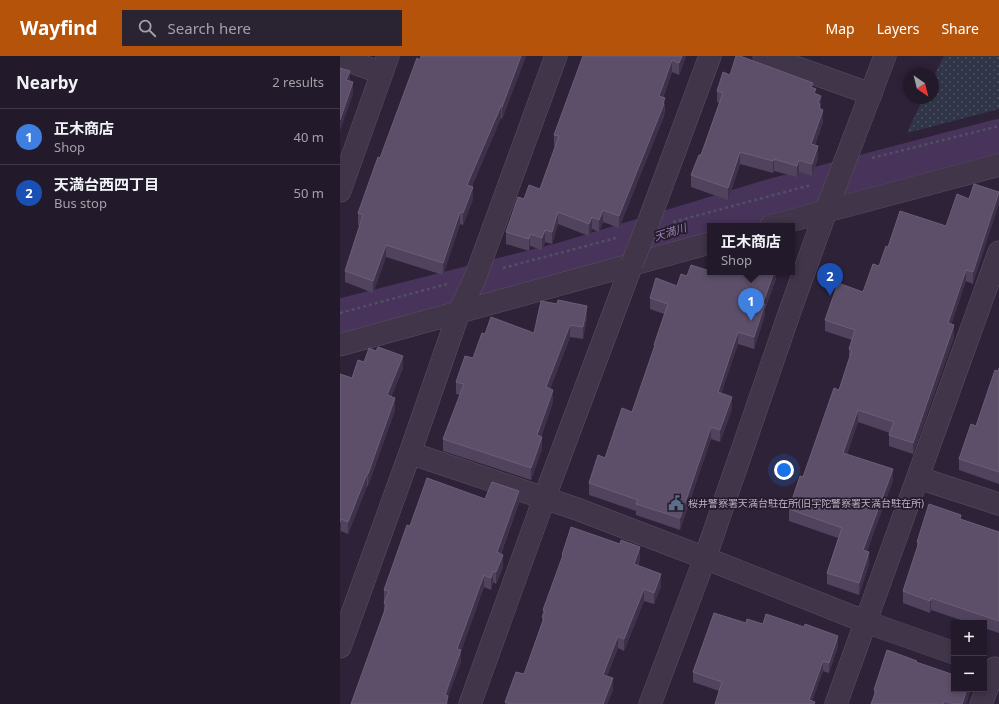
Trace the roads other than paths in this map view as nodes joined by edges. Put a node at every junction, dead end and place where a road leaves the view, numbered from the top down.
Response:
1 (556, 56) edge
2 (710, 56) edge
3 (764, 56) edge
4 (885, 56) edge
5 (340, 58) edge
6 (385, 65) edge
7 (871, 94) junction
8 (999, 165) edge
9 (340, 191) edge
10 (826, 211) junction
11 (782, 223) edge
12 (707, 244) edge
13 (999, 252) edge
14 (632, 264) junction
15 (459, 312) junction
16 (340, 345) edge
17 (410, 453) junction
18 (919, 478) junction
19 (544, 499) junction
20 (999, 504) edge
21 (706, 558) junction
22 (866, 622) junction
23 (340, 647) edge
24 (951, 652) edge
25 (993, 667) edge
26 (470, 704) edge
27 (650, 704) edge
28 (836, 704) edge
29 (982, 704) edge

1 - 15 street
2 - 14 street, bridge
3 - 7 street
4 - 7 street
5 - 6 street
6 - 9 street
7 - 10 street
8 - 10 street
10 - 11 street
10 - 21 street
12 - 14 street
13 - 18 street
14 - 15 street
14 - 19 street
15 - 16 street
15 - 17 street
17 - 19 street
17 - 23 street
18 - 20 street
18 - 22 street
19 - 21 street
19 - 26 street
21 - 22 street
21 - 27 street
22 - 24 street
22 - 28 street
25 - 29 street

